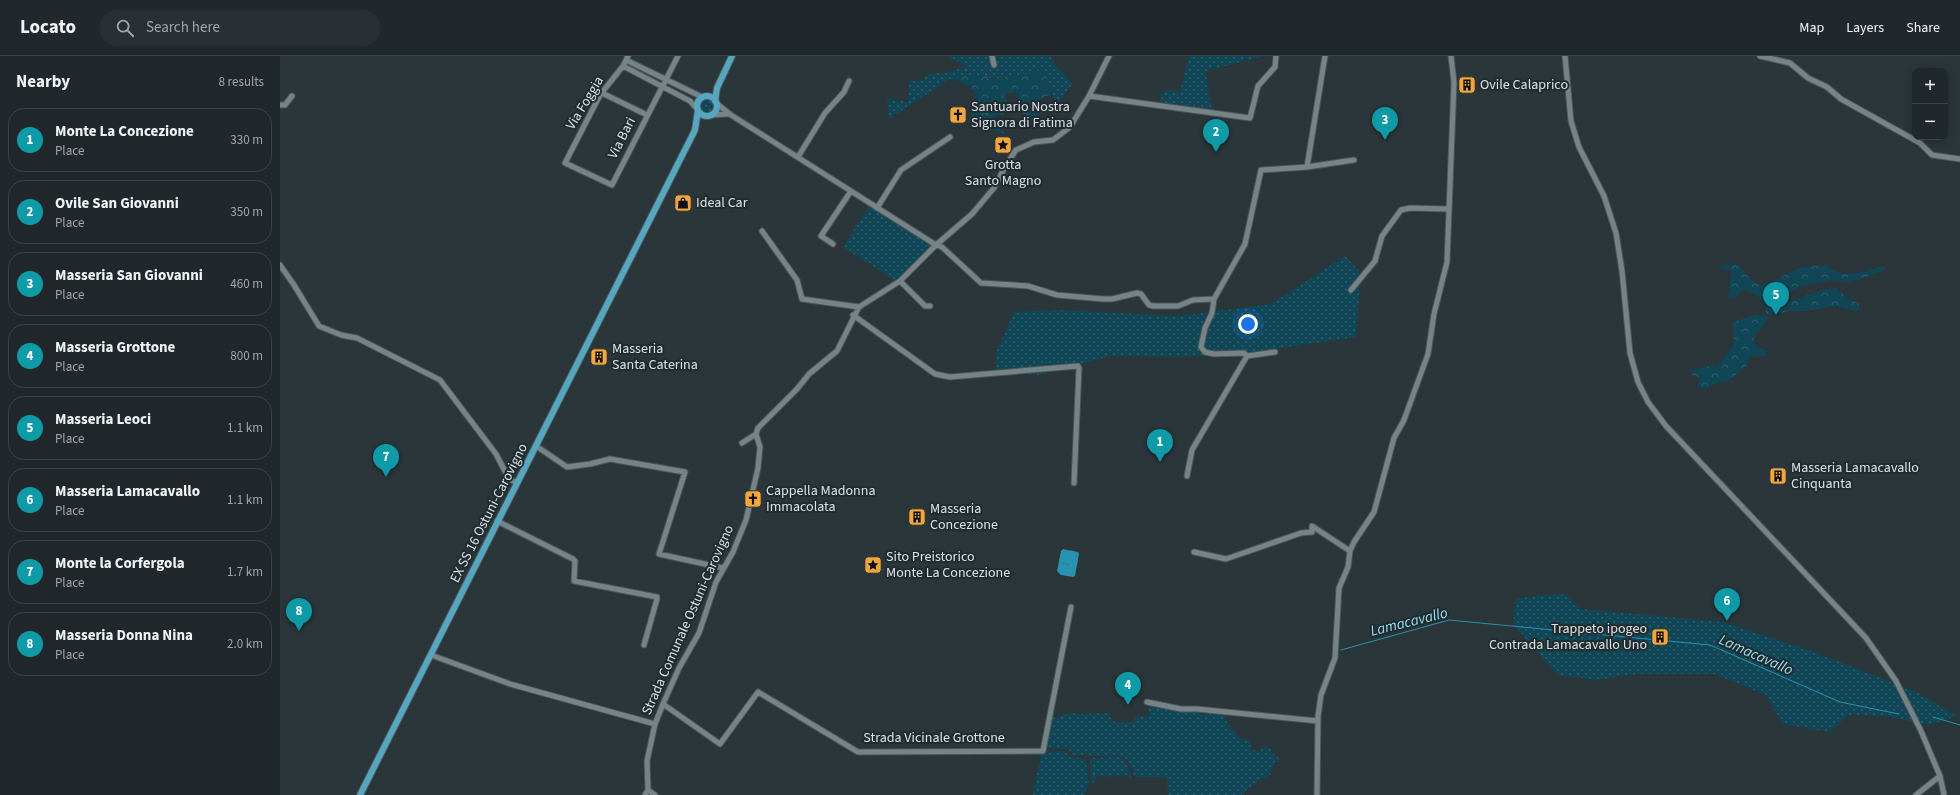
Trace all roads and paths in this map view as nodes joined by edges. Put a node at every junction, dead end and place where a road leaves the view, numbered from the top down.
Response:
1 (678, 56) edge
2 (732, 56) edge
3 (992, 56) edge
4 (1109, 56) edge
5 (1276, 56) edge
6 (1325, 56) edge
7 (1451, 56) edge
8 (1565, 56) edge
9 (1760, 56) edge
10 (627, 58) edge
11 (994, 65) dead end
12 (623, 66) junction
13 (721, 77) junction
14 (665, 80) junction
15 (849, 81) dead end
16 (662, 86) junction
17 (602, 93) junction
18 (292, 96) dead end
19 (1089, 96) junction
20 (702, 97) junction
21 (716, 102) junction
22 (280, 105) edge
23 (698, 110) junction
24 (711, 115) junction
25 (731, 115) junction
26 (647, 116) junction
27 (695, 130) junction
28 (950, 137) dead end
29 (798, 157) junction
30 (1960, 159) edge
31 (1354, 160) dead end
32 (565, 163) joint
33 (1307, 167) junction
34 (851, 191) junction
35 (877, 208) junction
36 (1448, 209) junction
37 (762, 231) dead end
38 (834, 244) dead end
39 (936, 245) junction
40 (280, 265) edge
41 (900, 281) junction
42 (1351, 290) dead end
43 (1214, 302) junction
44 (859, 306) junction
45 (930, 306) dead end
46 (853, 315) junction
47 (1275, 352) dead end
48 (1247, 356) junction
49 (756, 434) junction
50 (742, 443) dead end
51 (536, 446) junction
52 (1186, 476) dead end
53 (517, 483) junction
54 (1074, 484) dead end
55 (497, 520) junction
56 (1350, 551) junction
57 (1194, 552) dead end
58 (723, 568) junction
59 (1072, 607) dead end
60 (644, 645) dead end
61 (431, 655) junction
62 (1147, 702) dead end
63 (663, 704) junction
64 (1318, 721) junction
65 (656, 724) junction
66 (1940, 776) junction
67 (646, 793) edge
68 (360, 795) edge
69 (655, 795) edge
70 (1317, 795) edge
71 (1916, 795) edge
72 (1944, 795) edge

1 - 14 street, Via Bari
2 - 13 main road
3 - 11 street
4 - 19 street
5 - 19 street
6 - 33 street
7 - 36 street
8 - 66 street
9 - 30 street
10 - 12 street, Via Foggia
10 - 14 street
12 - 16 street
12 - 17 street, Via Foggia
13 - 20 main road
13 - 21 main road
14 - 16 street, Via Bari
14 - 20 street
15 - 29 street
16 - 23 street
16 - 26 street, Via Bari
17 - 26 street
17 - 32 street, Via Foggia
18 - 22 street
19 - 39 street
20 - 21 main road
20 - 23 main road
21 - 24 main road
21 - 25 street
23 - 24 main road
23 - 27 main road
24 - 25 street
24 - 27 main road
25 - 29 street
26 - 32 street, Via Bari
27 - 51 main road, EX SS 16 Ostuni-Carovigno
28 - 35 street
29 - 34 street
31 - 33 street
33 - 43 street
34 - 35 street
34 - 38 street
35 - 39 street
36 - 42 street
36 - 56 street
37 - 44 street
39 - 41 street
39 - 43 street
40 - 53 street
41 - 44 street
41 - 45 street
43 - 48 street
44 - 46 street
46 - 49 street
46 - 54 street
47 - 48 street
48 - 52 street
49 - 50 street
49 - 58 street, Strada Comunale Ostuni-Carovigno
51 - 53 main road, EX SS 16 Ostuni-Carovigno
51 - 58 street
53 - 55 main road, EX SS 16 Ostuni-Carovigno
55 - 60 street
55 - 61 main road, EX SS 16 Ostuni-Carovigno
56 - 57 street
56 - 64 street
58 - 63 street, Strada Comunale Ostuni-Carovigno
59 - 63 street, Strada Vicinale Grottone
61 - 65 street
61 - 68 main road, EX SS 16 Ostuni-Carovigno
62 - 64 street
63 - 65 street, Strada Comunale Ostuni-Carovigno
64 - 70 street
65 - 67 street, Strada Comunale Ostuni-Carovigno
66 - 71 street
66 - 72 street
67 - 69 street

